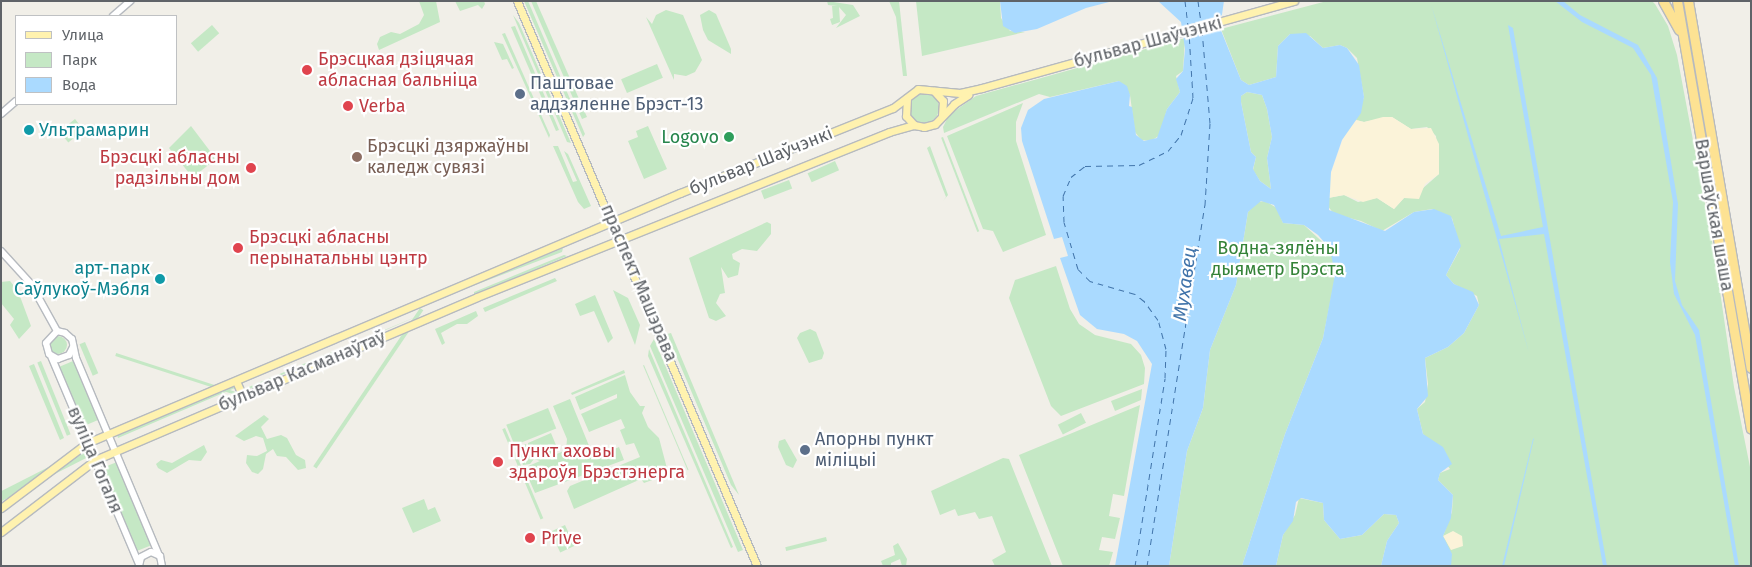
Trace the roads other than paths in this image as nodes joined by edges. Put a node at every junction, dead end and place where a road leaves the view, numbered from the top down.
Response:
1 (130, 1) edge
2 (517, 1) edge
3 (1294, 1) edge
4 (1663, 1) edge
5 (1677, 1) edge
6 (1688, 1) edge
7 (114, 15) edge
8 (1694, 69) junction
9 (982, 88) junction
10 (934, 90) junction
11 (907, 98) junction
12 (15, 102) edge
13 (1, 114) edge
14 (942, 115) junction
15 (914, 125) junction
16 (613, 222) junction
17 (621, 241) junction
18 (1, 251) edge
19 (431, 299) junction
20 (419, 304) junction
21 (437, 314) junction
22 (426, 319) junction
23 (50, 324) junction
24 (57, 331) junction
25 (50, 335) junction
26 (73, 347) junction
27 (51, 356) junction
28 (1751, 368) edge
29 (236, 381) junction
30 (243, 396) junction
31 (1751, 429) edge
32 (108, 433) junction
33 (87, 442) junction
34 (116, 451) junction
35 (94, 460) junction
36 (1, 508) edge
37 (1, 532) edge
38 (158, 555) junction
39 (139, 565) edge
40 (162, 566) edge
41 (757, 566) edge

1 - 7 street
2 - 16 main road, праспект Машэрава
3 - 9 main road, бульвар Шаўчэнкі
4 - 8 highway
5 - 8 highway, Варшаўская шаша
6 - 8 highway, Варшаўская шаша
8 - 28 highway, Варшаўская шаша
8 - 31 highway, Варшаўская шаша
9 - 10 main road, бульвар Шаўчэнкі
9 - 14 main road, бульвар Шаўчэнкі
10 - 11 main road, бульвар Шаўчэнкі
10 - 14 main road
11 - 15 main road
11 - 16 main road, бульвар Шаўчэнкі
12 - 13 street
14 - 15 main road, бульвар Шаўчэнкі
15 - 17 main road, бульвар Шаўчэнкі
16 - 17 main road, праспект Машэрава
16 - 19 main road, бульвар Касманаўтаў
17 - 21 main road, бульвар Касманаўтаў
17 - 41 main road, праспект Машэрава
18 - 23 street, вуліца Гогаля
19 - 20 main road, бульвар Касманаўтаў
19 - 21 main road
20 - 22 main road
20 - 29 main road, бульвар Касманаўтаў
21 - 22 main road, бульвар Касманаўтаў
22 - 30 main road, бульвар Касманаўтаў
23 - 24 street, вуліца Гогаля
23 - 25 street, вуліца Гогаля
24 - 25 street
24 - 26 street, вуліца Гогаля
25 - 27 street, вуліца Гогаля
26 - 27 street
26 - 32 street, вуліца Гогаля
27 - 33 street, вуліца Гогаля
29 - 30 main road
29 - 32 main road, бульвар Касманаўтаў
30 - 34 main road, бульвар Касманаўтаў
32 - 33 main road, бульвар Касманаўтаў
32 - 34 street, вуліца Гогаля
33 - 35 street, вуліца Гогаля
33 - 36 main road, бульвар Касманаўтаў
34 - 35 main road, бульвар Касманаўтаў
34 - 38 street, вуліца Гогаля
35 - 37 main road, бульвар Касманаўтаў
35 - 39 street, вуліца Гогаля
38 - 39 street
38 - 40 street, вуліца Гогаля

